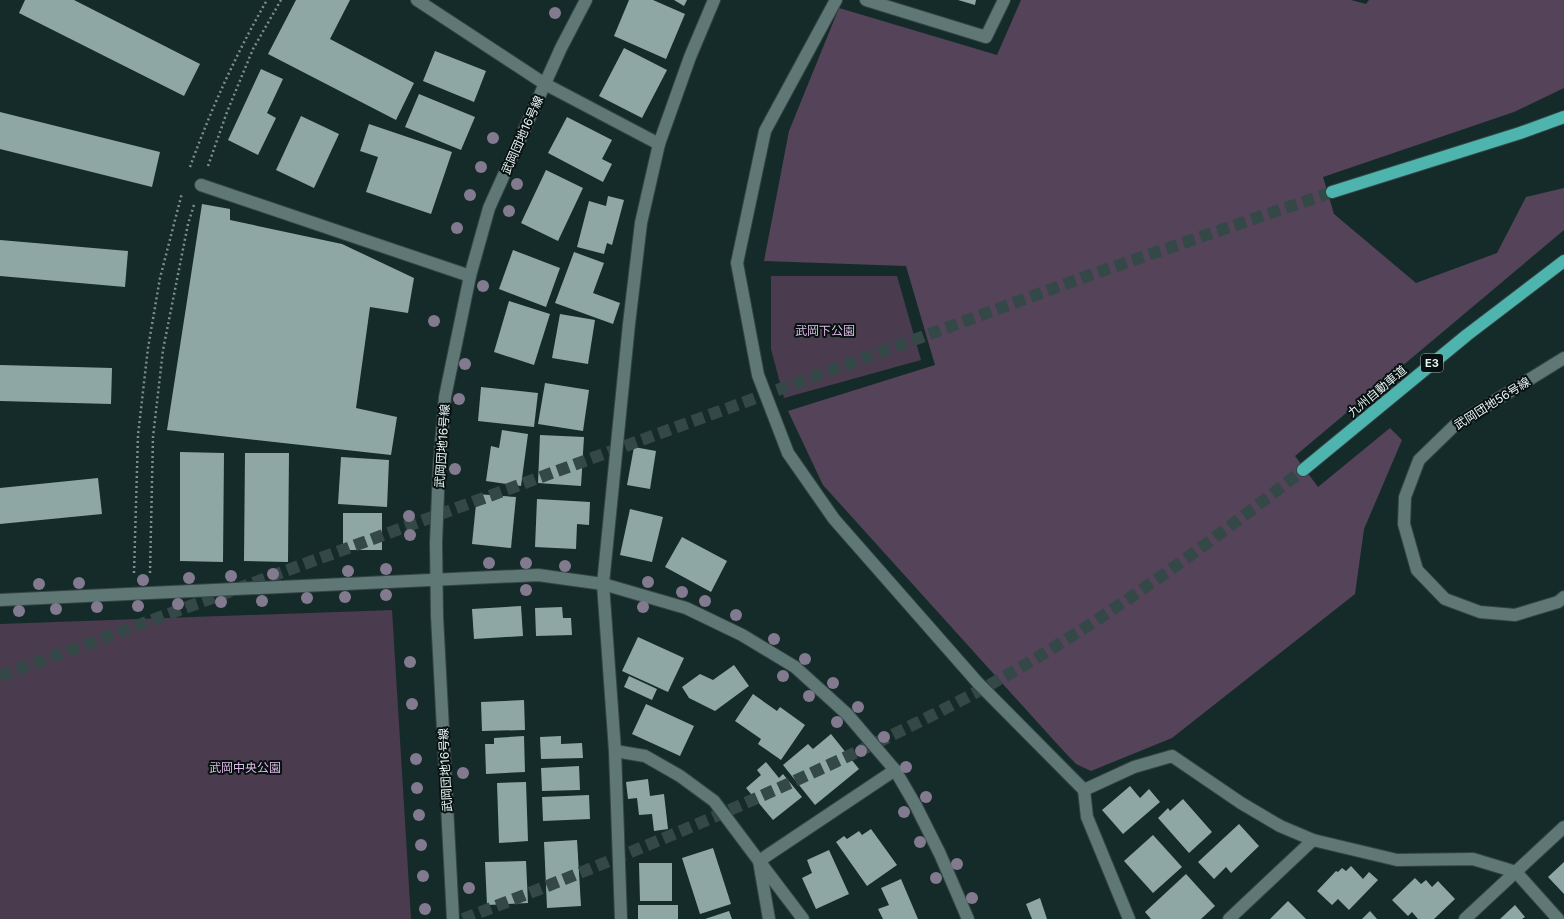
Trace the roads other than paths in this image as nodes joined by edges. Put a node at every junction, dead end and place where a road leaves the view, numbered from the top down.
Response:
1 (417, 0) edge
2 (586, 0) edge
3 (714, 0) edge
4 (836, 0) edge
5 (866, 0) edge
6 (1004, 0) edge
7 (545, 84) junction
8 (1564, 117) edge
9 (659, 144) junction
10 (201, 185) road end
11 (1332, 192) tunnel mouth
12 (1564, 261) edge
13 (1564, 270) edge
14 (470, 276) junction
15 (1467, 335) junction
16 (1564, 358) edge
17 (1303, 470) tunnel mouth
18 (436, 579) junction
19 (603, 584) junction
20 (1564, 597) edge
21 (0, 600) edge
22 (615, 751) junction
23 (895, 770) junction
24 (1084, 790) junction
25 (1564, 827) edge
26 (1314, 840) junction
27 (759, 861) junction
28 (1516, 872) junction
29 (453, 919) edge
30 (621, 919) edge
31 (769, 919) edge
32 (803, 919) edge
33 (968, 919) edge
34 (1129, 919) edge
35 (1229, 919) edge
36 (1465, 919) edge
37 (1558, 919) edge

1 - 7 street
2 - 7 street, 武岡団地16号線
3 - 9 street
4 - 24 street
5 - 6 street
7 - 9 street
7 - 14 street, 武岡団地16号線
8 - 11 highway
9 - 19 street
10 - 14 street
12 - 15 highway, 九州自動車道 / E3
13 - 15 highway
14 - 18 street, 武岡団地16号線
15 - 17 highway, 九州自動車道 / E3
16 - 20 street, 武岡団地56号線
18 - 19 street
18 - 21 street
18 - 29 street, 武岡団地16号線
19 - 22 street
19 - 23 street
22 - 27 street
22 - 30 street
23 - 27 street
23 - 33 street
24 - 26 street
24 - 34 street
25 - 28 street
26 - 28 street
26 - 35 street
27 - 31 street
27 - 32 street
28 - 36 street
28 - 37 street

